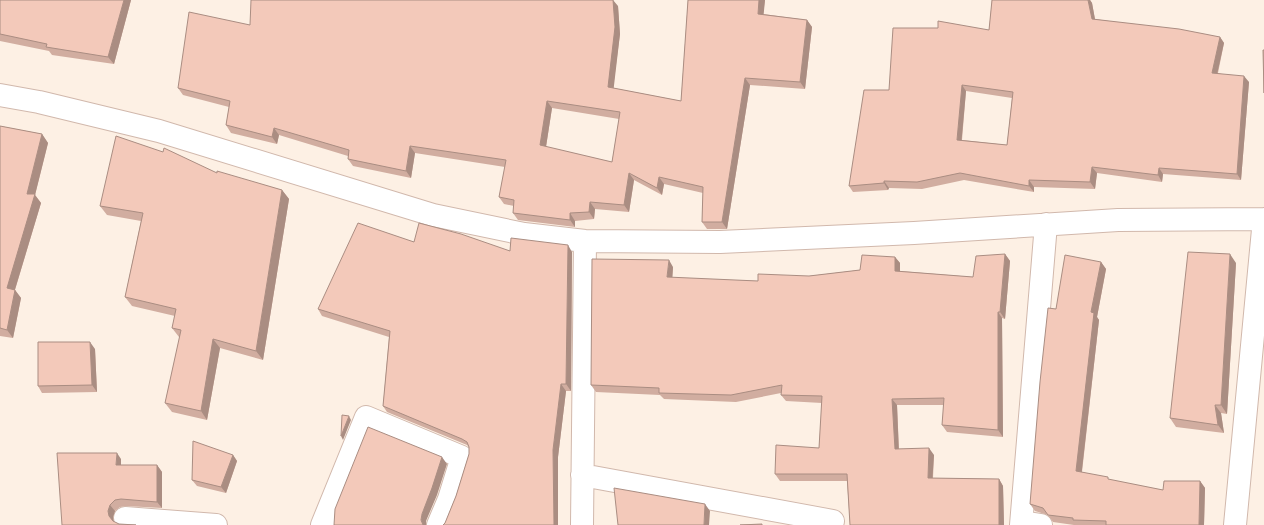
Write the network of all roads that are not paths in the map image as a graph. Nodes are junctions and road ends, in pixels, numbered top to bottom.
1 (0, 95) edge
2 (1264, 219) edge
3 (1046, 224) junction
4 (585, 241) junction
5 (582, 475) junction
6 (124, 518) dead end
7 (833, 521) dead end
8 (1028, 524) edge
9 (216, 525) edge
10 (322, 525) edge
11 (438, 525) edge
12 (582, 525) edge
13 (1235, 525) edge

1 - 4 street
2 - 3 street
2 - 13 street
3 - 4 street
3 - 8 street
4 - 5 street
5 - 7 street
5 - 12 street
6 - 9 street
10 - 11 street

